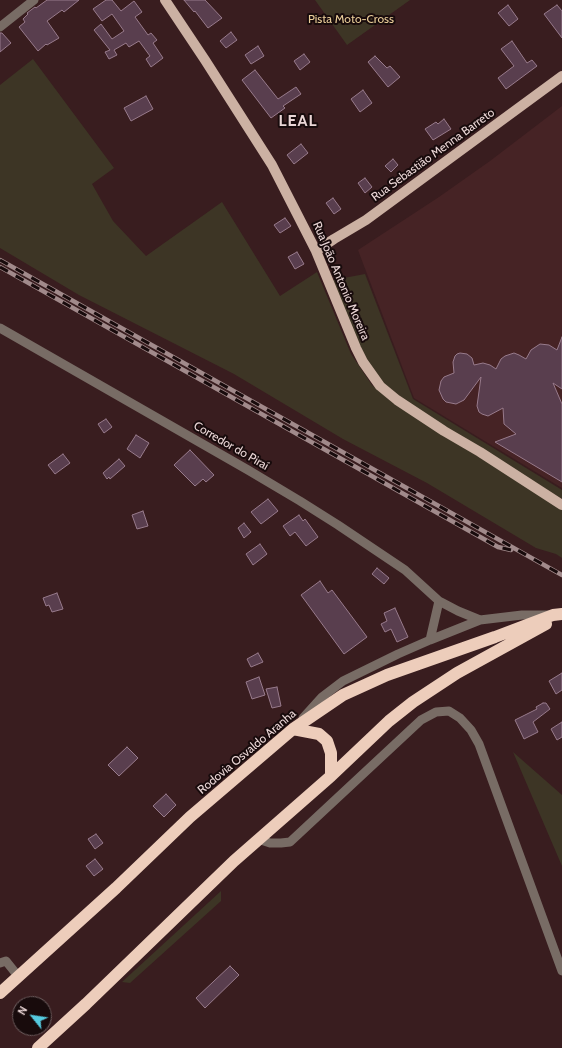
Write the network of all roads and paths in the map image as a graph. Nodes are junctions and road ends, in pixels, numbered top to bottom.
1 (34, 0) edge
2 (165, 0) edge
3 (0, 27) edge
4 (562, 76) edge
5 (316, 251) junction
6 (0, 328) edge
7 (562, 505) edge
8 (439, 601) junction
9 (559, 614) edge
10 (480, 620) junction
11 (430, 640) junction
12 (293, 729) junction
13 (331, 776) junction
14 (258, 840) junction
15 (0, 963) edge
16 (562, 971) edge
17 (18, 976) junction
18 (0, 993) edge
19 (38, 1048) edge

1 - 3 street
2 - 5 main road, Rua João Antonio Moreira
4 - 5 main road, Rua Sebastião Menna Barreto
5 - 7 main road, Rua João Antonio Moreira
6 - 8 street, Corredor do Piraí
8 - 10 street, Corredor do Piraí
8 - 11 street
9 - 10 street
9 - 12 highway, Rodovia Osvaldo Aranha
9 - 13 highway
10 - 11 street
11 - 12 street
12 - 13 highway
12 - 17 highway, Rodovia Osvaldo Aranha
13 - 14 highway
14 - 16 street
14 - 19 highway
15 - 17 street
17 - 18 highway, Rodovia Osvaldo Aranha

